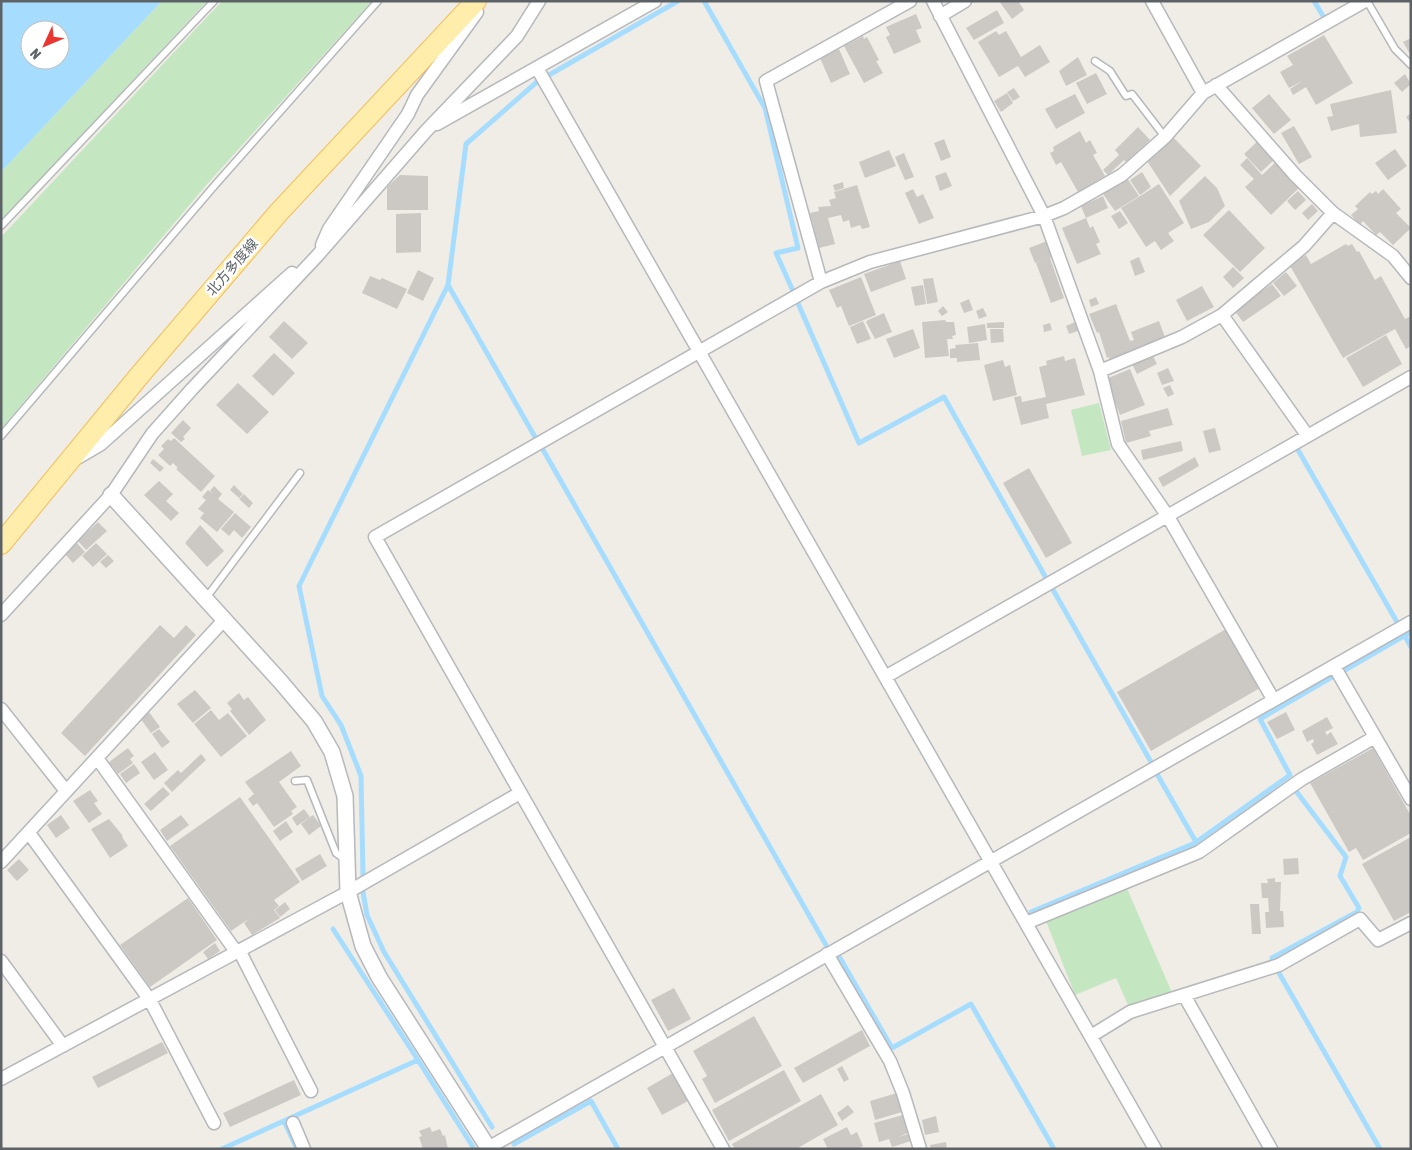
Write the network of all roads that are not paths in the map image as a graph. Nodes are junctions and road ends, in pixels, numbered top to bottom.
1 (214, 1) edge
2 (378, 1) edge
3 (476, 1) edge
4 (483, 1) edge
5 (540, 1) edge
6 (655, 1) edge
7 (910, 1) edge
8 (932, 1) edge
9 (965, 1) edge
10 (1152, 1) edge
11 (1366, 1) edge
12 (940, 16) junction
13 (1094, 61) dead end
14 (1411, 65) edge
15 (537, 68) junction
16 (1216, 85) junction
17 (1203, 93) junction
18 (426, 131) junction
19 (1165, 137) junction
20 (1333, 213) junction
21 (1044, 216) junction
22 (1, 226) edge
23 (317, 256) junction
24 (1411, 278) edge
25 (821, 282) junction
26 (1222, 315) junction
27 (699, 353) junction
28 (1100, 370) junction
29 (1411, 377) edge
30 (1307, 435) junction
31 (1, 436) edge
32 (66, 464) junction
33 (300, 473) dead end
34 (111, 495) junction
35 (1167, 515) junction
36 (1, 544) edge
37 (206, 599) junction
38 (1, 615) edge
39 (224, 620) junction
40 (1411, 622) edge
41 (1334, 666) junction
42 (885, 677) junction
43 (1273, 700) junction
44 (1, 709) edge
45 (1375, 737) junction
46 (98, 758) junction
47 (295, 781) dead end
48 (66, 792) junction
49 (520, 793) junction
50 (1411, 798) edge
51 (29, 833) junction
52 (346, 860) junction
53 (990, 861) junction
54 (1, 862) edge
55 (348, 892) junction
56 (1411, 922) edge
57 (1026, 923) junction
58 (238, 952) junction
59 (827, 954) junction
60 (1, 960) edge
61 (1184, 995) junction
62 (150, 1000) junction
63 (1091, 1036) junction
64 (63, 1046) junction
65 (665, 1047) junction
66 (1, 1079) edge
67 (311, 1091) dead end
68 (214, 1123) dead end
69 (293, 1123) dead end
70 (489, 1148) edge
71 (304, 1149) edge
72 (723, 1149) edge
73 (920, 1149) edge
74 (1156, 1149) edge
75 (1271, 1149) edge

1 - 22 lane
2 - 31 lane
3 - 32 main road, 北方多度線
4 - 23 street
5 - 18 street
6 - 15 street
7 - 25 street
8 - 12 street
9 - 12 street
10 - 17 street
11 - 14 lane
11 - 16 street
12 - 21 street
13 - 19 lane
15 - 18 street
15 - 27 street
16 - 17 street
16 - 20 street
17 - 19 street
18 - 23 street
19 - 21 street
20 - 24 street
20 - 26 street
21 - 25 street
21 - 28 street
23 - 32 street
23 - 34 street
25 - 27 street
26 - 28 street
26 - 30 street
27 - 42 street
27 - 49 street
28 - 35 street
29 - 30 street
30 - 35 street
32 - 36 main road, 北方多度線
33 - 37 lane
34 - 37 street
34 - 38 street
35 - 42 street
35 - 43 street
37 - 39 street
39 - 46 street
39 - 52 street
40 - 41 street
41 - 43 street
41 - 45 street
42 - 53 street
43 - 53 street
44 - 48 street
45 - 50 street
45 - 57 street
46 - 48 street
46 - 58 street
47 - 52 lane
48 - 51 street
49 - 55 street
49 - 65 street
51 - 54 street
51 - 62 street
52 - 55 street
53 - 57 street
53 - 59 street
55 - 58 street
55 - 70 street
56 - 61 street
57 - 63 street
58 - 62 street
58 - 67 street
59 - 65 street
59 - 73 street
60 - 64 street
61 - 63 street
61 - 75 street
62 - 64 street
62 - 68 street
63 - 74 street
64 - 66 street
65 - 70 street
65 - 72 street
69 - 71 street

